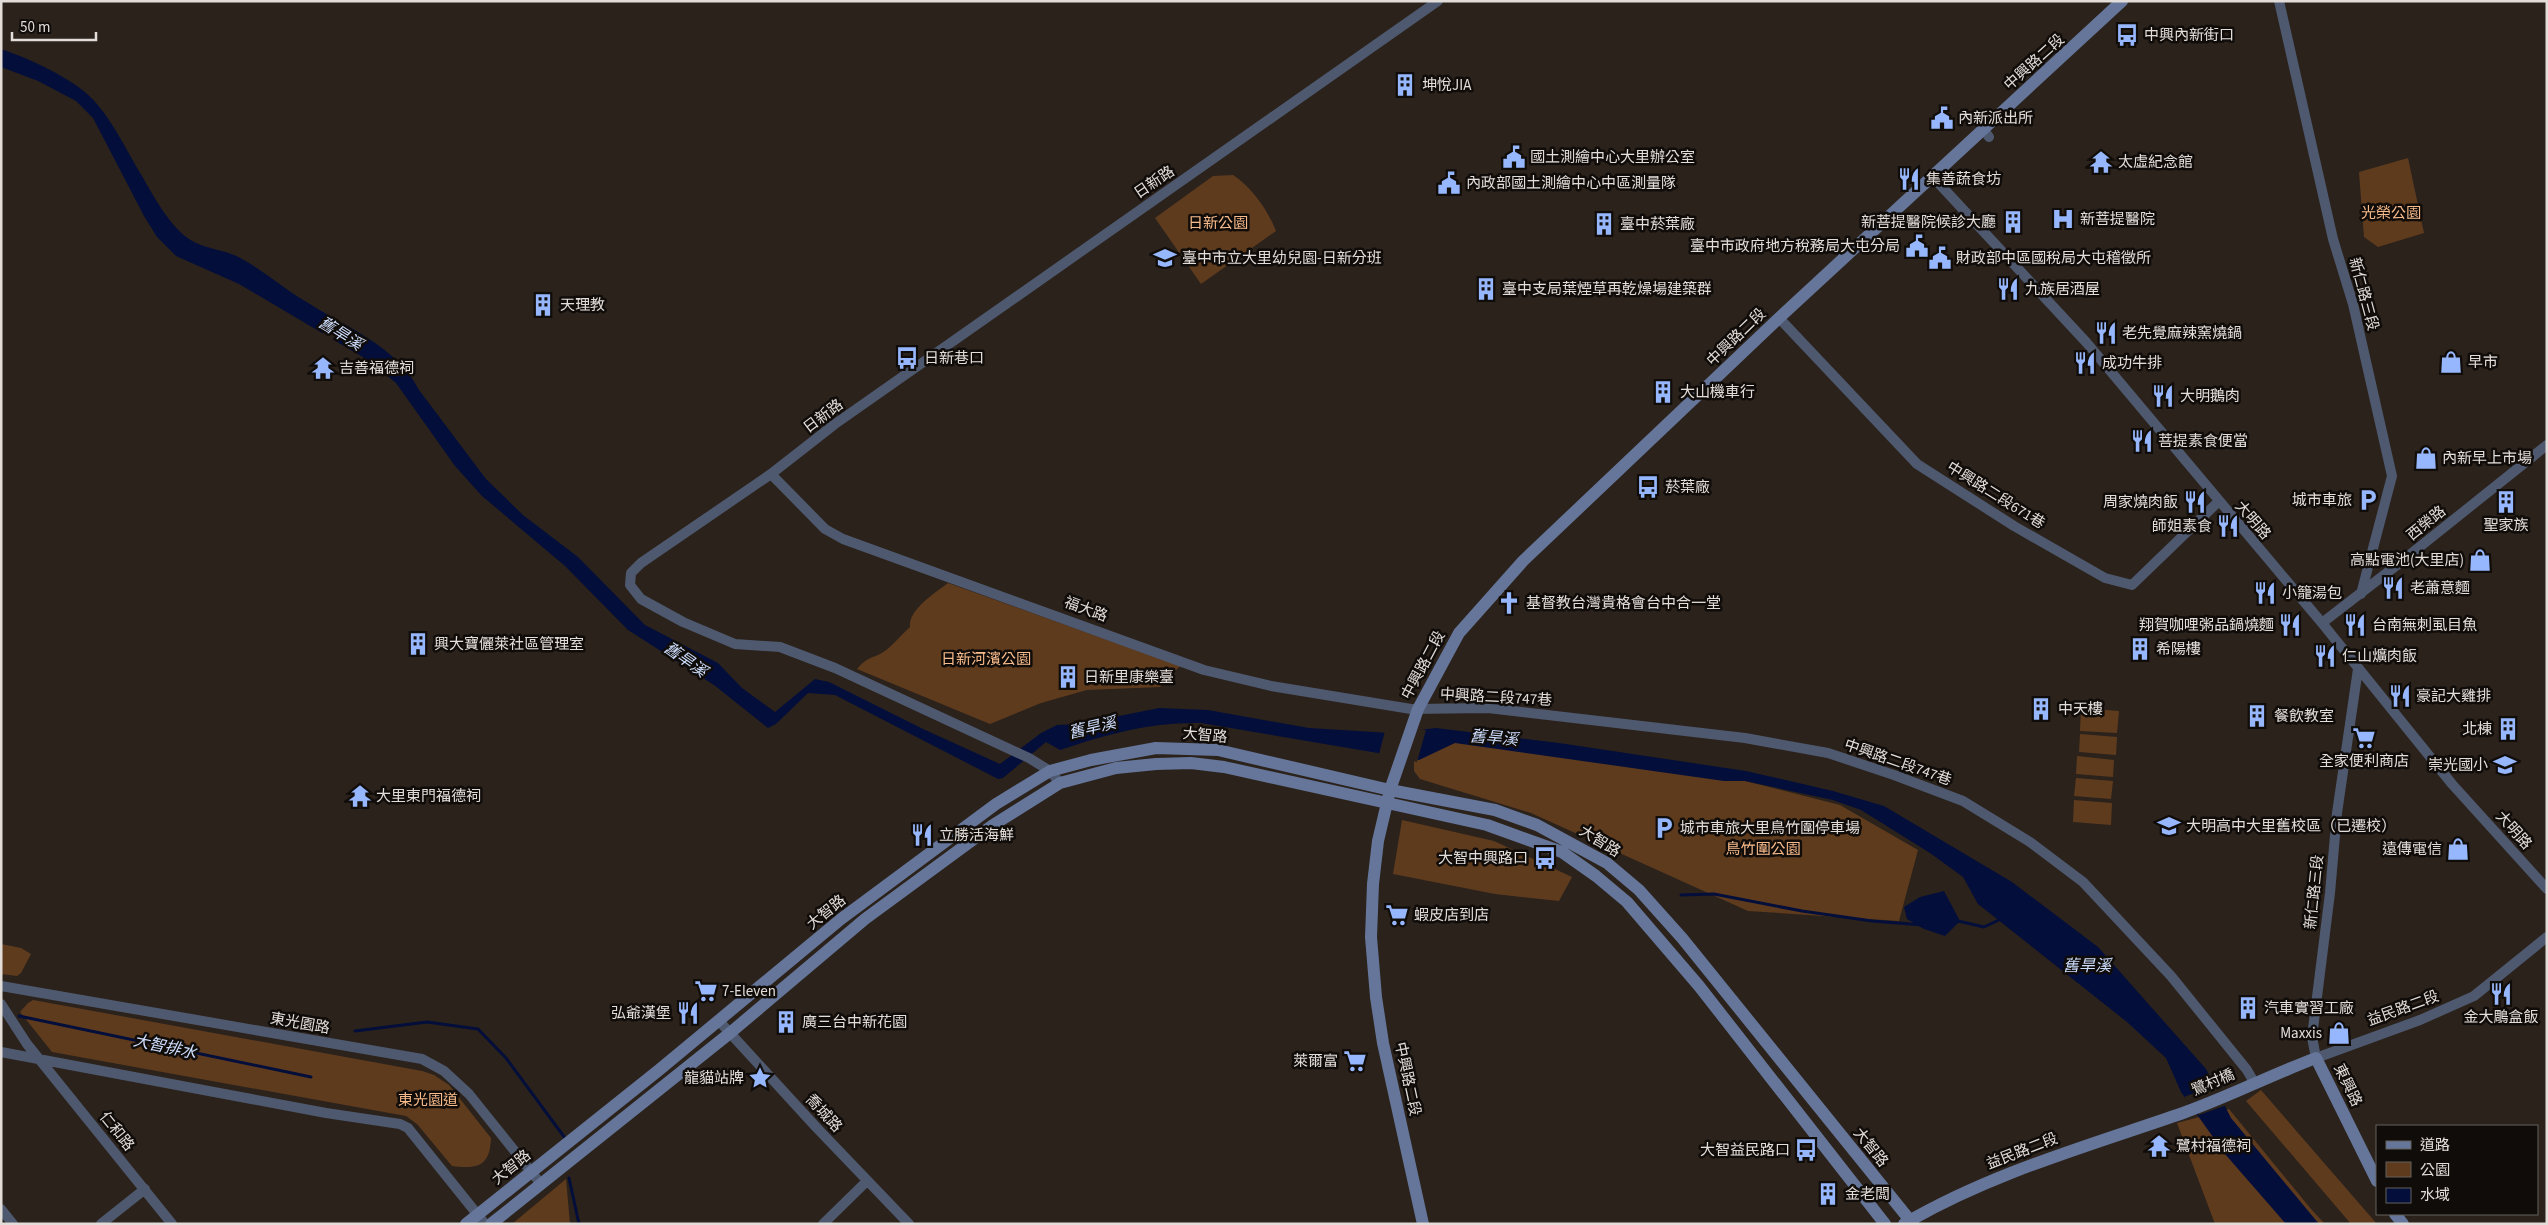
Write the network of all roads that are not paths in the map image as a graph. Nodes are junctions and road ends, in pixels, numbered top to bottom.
1 (1438, 1) edge
2 (2122, 1) edge
3 (2279, 1) edge
4 (1932, 176) junction
5 (1779, 318) junction
6 (2547, 445) edge
7 (771, 474) junction
8 (2218, 502) junction
9 (2361, 594) junction
10 (2322, 623) junction
11 (2358, 669) junction
12 (1418, 709) junction
13 (1050, 771) junction
14 (1060, 783) junction
15 (1390, 790) junction
16 (1386, 803) junction
17 (2547, 889) edge
18 (2547, 937) edge
19 (1, 986) edge
20 (1, 1004) edge
21 (719, 1021) junction
22 (730, 1033) junction
23 (1, 1052) edge
24 (39, 1057) junction
25 (2316, 1058) junction
26 (2254, 1082) junction
27 (2184, 1112) joint
28 (531, 1171) junction
29 (2376, 1179) edge
30 (867, 1181) junction
31 (542, 1184) junction
32 (145, 1189) junction
33 (1, 1209) edge
34 (482, 1219) edge
35 (1909, 1223) edge
36 (13, 1224) edge
37 (101, 1224) edge
38 (172, 1224) edge
39 (466, 1224) edge
40 (490, 1224) edge
41 (823, 1224) edge
42 (909, 1224) edge
43 (1423, 1224) edge
44 (1885, 1224) edge

1 - 7 street, 日新路
2 - 4 street, 中興路二段
3 - 9 street, 新仁路三段
4 - 5 street, 中興路二段
4 - 8 street, 大明路
5 - 8 street, 中興路二段671巷
5 - 12 street, 中興路二段
6 - 9 street, 西榮路
7 - 12 street, 福大路
7 - 13 street, 日新路
8 - 10 street, 大明路
9 - 10 street, 西榮路
10 - 11 street, 大明路
11 - 17 street, 大明路
11 - 25 street, 新仁路三段
12 - 15 street, 中興路二段
12 - 26 street, 中興路二段747巷
13 - 14 street, 日新路
13 - 15 street, 大智路
13 - 21 street, 大智路
14 - 16 street, 大智路
14 - 22 street, 大智路
15 - 16 street, 中興路二段
15 - 35 street, 大智路
16 - 43 street, 中興路二段
16 - 44 street, 大智路
18 - 25 street, 益民路二段
19 - 28 street, 東光園路
20 - 24 street, 仁和路
21 - 22 street, 喬城路
21 - 28 street, 大智路
22 - 30 street, 喬城路
22 - 31 street, 大智路
23 - 24 street
24 - 32 street, 仁和路
24 - 34 street
25 - 26 street, 益民路二段
25 - 29 street, 東興路
26 - 27 street, 鷺村橋
27 - 35 street, 益民路二段
28 - 31 street, 東光園路
28 - 34 street, 大智路
30 - 41 street
30 - 42 street, 喬城路
31 - 40 street, 大智路
32 - 37 street
32 - 38 street, 仁和路
33 - 36 street
34 - 39 street, 大智路

